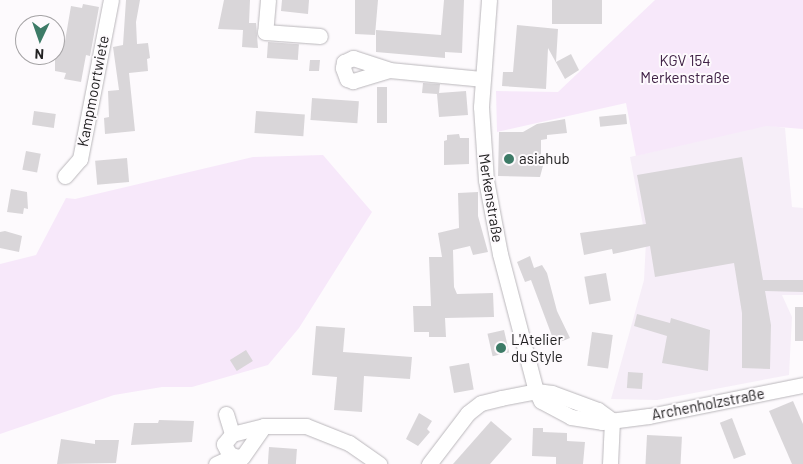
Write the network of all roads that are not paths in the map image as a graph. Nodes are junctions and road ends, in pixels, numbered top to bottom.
1 (111, 0) edge
2 (268, 0) edge
3 (489, 0) edge
4 (320, 36) dead end
5 (389, 70) dead end
6 (482, 79) junction
7 (65, 176) dead end
8 (803, 385) edge
9 (536, 391) junction
10 (226, 414) dead end
11 (612, 420) junction
12 (264, 426) junction
13 (232, 434) junction
14 (233, 456) junction
15 (216, 464) edge
16 (379, 464) edge
17 (429, 464) edge
18 (610, 464) edge

1 - 7 street, Kampmoortwiete
2 - 4 street
3 - 6 street, Merkenstraße
5 - 6 street
6 - 9 street, Merkenstraße
8 - 11 street, Archenholzstraße
9 - 11 street, Archenholzstraße
9 - 17 street
10 - 13 street
11 - 18 street
12 - 13 street
12 - 14 street
12 - 16 street
13 - 14 street
14 - 15 street

